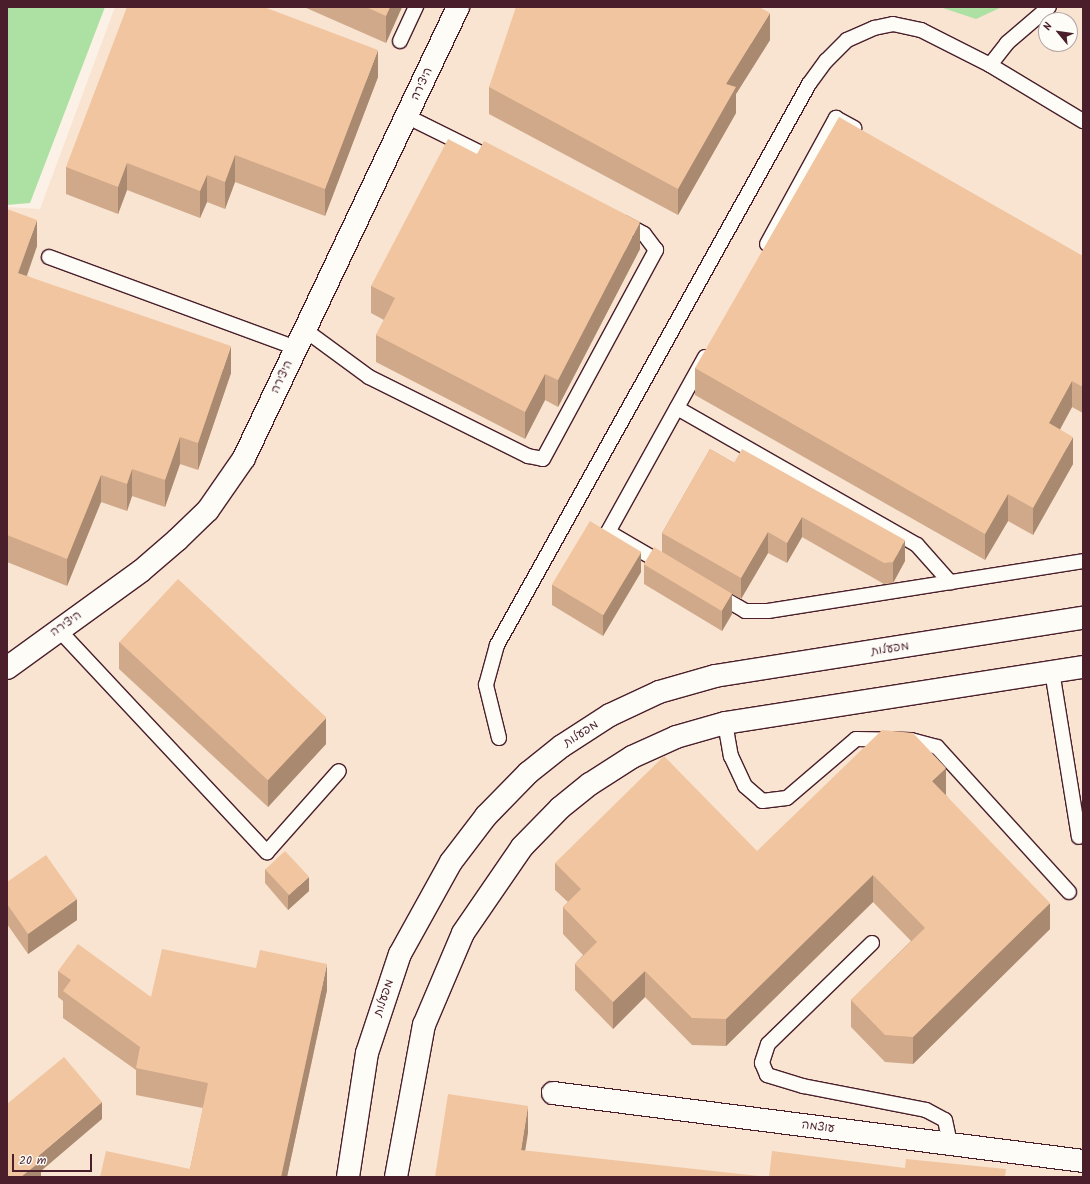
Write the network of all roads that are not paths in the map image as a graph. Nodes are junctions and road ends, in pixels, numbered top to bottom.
1 (416, 7) edge
2 (458, 7) edge
3 (1049, 7) edge
4 (400, 41) dead end
5 (990, 65) junction
6 (406, 116) junction
7 (1083, 121) edge
8 (870, 137) edge
9 (507, 165) edge
10 (607, 214) edge
11 (760, 256) edge
12 (49, 257) dead end
13 (300, 339) junction
14 (711, 346) edge
15 (677, 408) junction
16 (1083, 561) edge
17 (677, 571) edge
18 (950, 582) junction
19 (704, 587) edge
20 (1083, 618) edge
21 (58, 629) junction
22 (1083, 666) edge
23 (7, 668) edge
24 (1052, 671) junction
25 (725, 723) junction
26 (499, 738) dead end
27 (340, 771) dead end
28 (1079, 837) dead end
29 (1069, 892) dead end
30 (872, 944) dead end
31 (553, 1093) dead end
32 (950, 1144) junction
33 (1083, 1161) edge
34 (348, 1177) edge
35 (396, 1177) edge

1 - 4 lane
2 - 6 street, היצירה
3 - 5 lane
5 - 7 lane
5 - 26 lane
6 - 9 lane
6 - 13 street, היצירה
8 - 11 lane
10 - 13 lane
12 - 13 lane
13 - 21 street, היצירה
14 - 15 lane
15 - 17 lane
15 - 18 lane
16 - 18 lane
18 - 19 lane
20 - 34 street, מפעלות
21 - 23 street, היצירה
21 - 27 lane
22 - 24 street
24 - 25 street
24 - 28 lane
25 - 29 lane
25 - 35 street
30 - 32 lane
31 - 32 street, עוצמה
32 - 33 street, עוצמה

